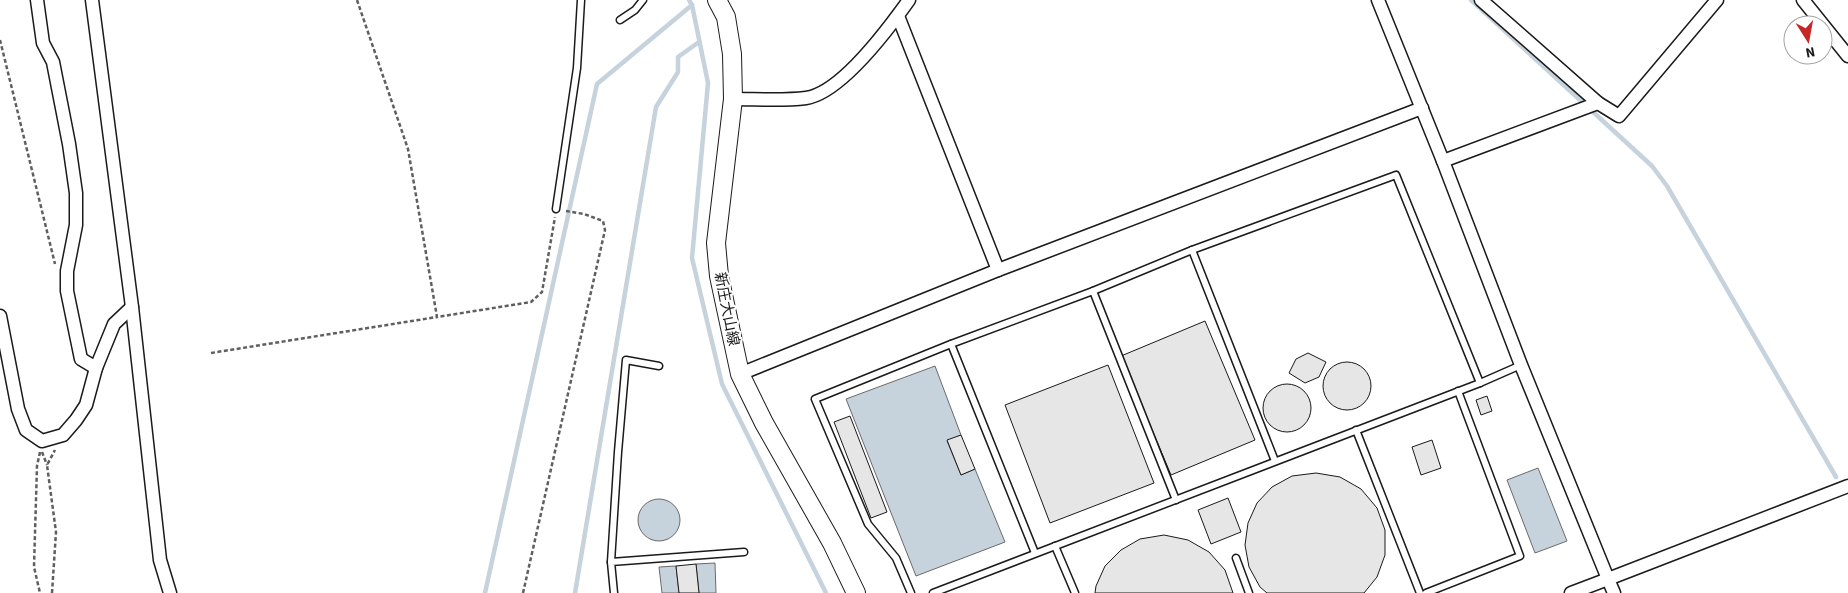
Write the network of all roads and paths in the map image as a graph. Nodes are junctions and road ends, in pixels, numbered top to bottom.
1 (37, 0) edge
2 (92, 0) edge
3 (357, 0) edge
4 (581, 0) edge
5 (643, 0) edge
6 (717, 0) edge
7 (909, 0) edge
8 (1378, 0) edge
9 (1481, 0) edge
10 (1717, 0) edge
11 (1804, 0) edge
12 (898, 16) junction
13 (620, 20) dead end
14 (0, 40) edge
15 (1848, 56) edge
16 (733, 99) junction
17 (1596, 104) junction
18 (1422, 108) junction
19 (1443, 161) junction
20 (556, 209) junction
21 (1192, 250) junction
22 (55, 267) dead end
23 (998, 270) junction
24 (1093, 291) junction
25 (132, 307) junction
26 (0, 316) edge
27 (437, 317) junction
28 (951, 344) junction
29 (211, 353) dead end
30 (1521, 365) junction
31 (660, 366) dead end
32 (96, 368) junction
33 (740, 374) junction
34 (1480, 383) junction
35 (1458, 391) junction
36 (1356, 430) junction
37 (63, 435) junction
38 (42, 441) junction
39 (1275, 462) junction
40 (1848, 486) edge
41 (1176, 500) junction
42 (1055, 546) junction
43 (744, 552) dead end
44 (1036, 553) junction
45 (1236, 558) dead end
46 (611, 562) junction
47 (1608, 579) junction
48 (40, 593) edge
49 (52, 593) edge
50 (170, 593) edge
51 (523, 593) edge
52 (614, 593) edge
53 (856, 593) edge
54 (911, 593) edge
55 (933, 593) edge
56 (1075, 593) edge
57 (1250, 593) edge
58 (1420, 593) edge
59 (1426, 593) edge
60 (1571, 593) edge
61 (1614, 593) edge

1 - 32 street
2 - 25 street
3 - 27 path
4 - 20 lane
5 - 13 lane
6 - 16 main road, 新庄大山線
7 - 12 street
8 - 18 street
9 - 17 street
10 - 17 street
11 - 15 street
12 - 16 street
12 - 23 street
14 - 22 path
16 - 33 main road, 新庄大山線
17 - 19 street
18 - 19 street
18 - 23 street
19 - 30 street
20 - 27 path
20 - 51 path
21 - 24 lane
21 - 34 lane
21 - 39 lane
23 - 33 street
24 - 28 lane
24 - 41 lane
25 - 32 street
25 - 50 street
26 - 38 street
27 - 29 path
28 - 44 lane
28 - 54 lane
30 - 34 lane
30 - 47 street
31 - 46 lane
32 - 37 street
33 - 53 main road, 新庄大山線
34 - 35 lane
35 - 36 lane
35 - 59 lane
36 - 39 lane
36 - 58 lane
37 - 38 street
37 - 49 path
38 - 48 path
39 - 41 lane
40 - 47 street
41 - 42 lane
42 - 44 lane
42 - 56 lane
43 - 46 lane
44 - 55 lane
45 - 57 lane
46 - 52 lane
47 - 60 street
47 - 61 street

